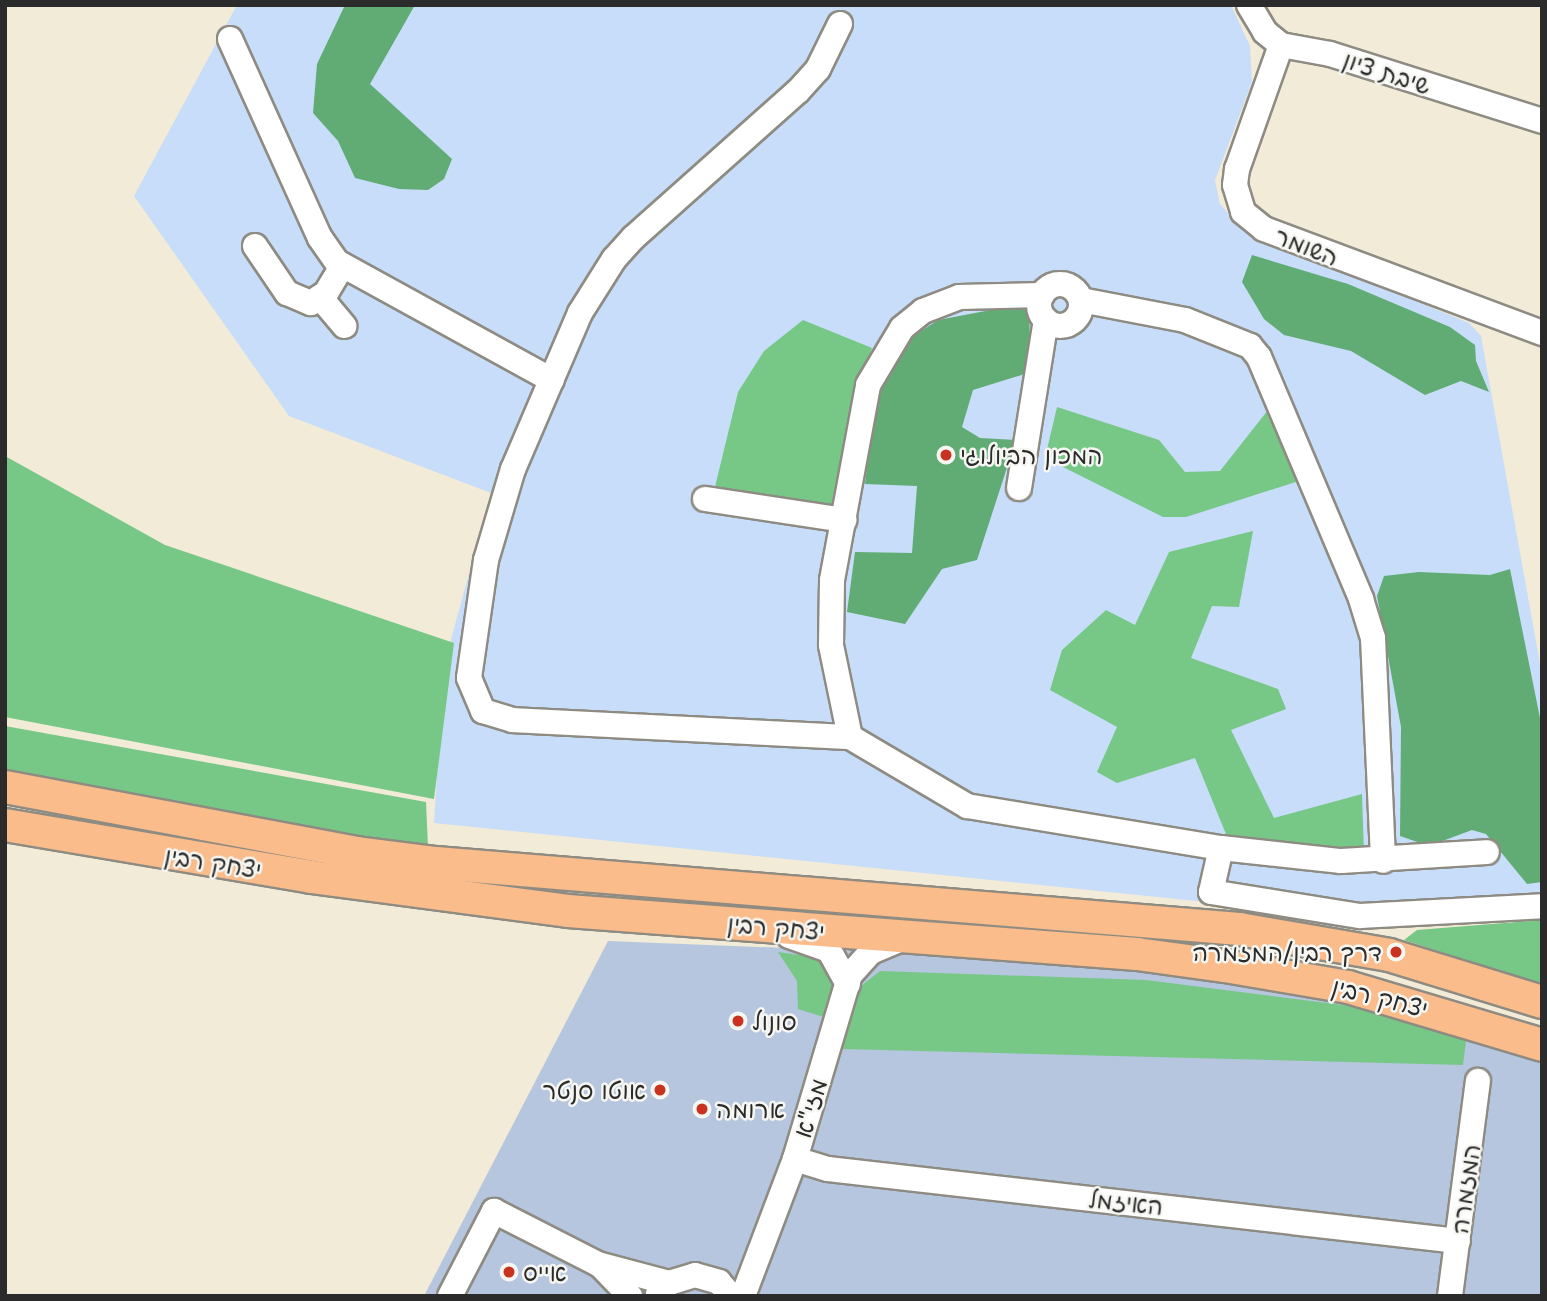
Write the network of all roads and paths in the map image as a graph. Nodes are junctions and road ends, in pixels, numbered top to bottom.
1 (1249, 5) edge
2 (840, 24) dead end
3 (230, 39) dead end
4 (1281, 45) junction
5 (1542, 121) edge
6 (255, 246) dead end
7 (342, 265) junction
8 (1042, 295) junction
9 (320, 297) junction
10 (1080, 300) junction
11 (1046, 320) junction
12 (344, 326) dead end
13 (1542, 333) edge
14 (552, 380) junction
15 (1018, 488) dead end
16 (705, 499) dead end
17 (844, 520) junction
18 (849, 737) junction
19 (5, 787) edge
20 (5, 825) edge
21 (1221, 848) junction
22 (1488, 852) dead end
23 (1383, 861) junction
24 (1542, 906) edge
25 (754, 926) junction
26 (908, 938) junction
27 (848, 984) junction
28 (1542, 1002) edge
29 (1542, 1045) edge
30 (1478, 1082) dead end
31 (795, 1159) junction
32 (767, 1230) junction
33 (1458, 1241) junction
34 (598, 1264) junction
35 (709, 1277) junction
36 (663, 1289) edge
37 (450, 1296) edge
38 (630, 1296) edge
39 (731, 1296) edge
40 (743, 1296) edge
41 (1450, 1296) edge

1 - 4 street
2 - 14 street
3 - 7 street
4 - 5 street, שיבת ציון
4 - 13 street, השומר
6 - 9 street
7 - 9 street
7 - 14 street
8 - 10 street
8 - 11 street
8 - 17 street
9 - 12 street
10 - 11 street
10 - 23 street
11 - 15 street
14 - 18 street
16 - 17 street
17 - 18 street
18 - 21 street
19 - 28 main road, יצחק רבין
20 - 25 main road, יצחק רבין
21 - 23 street
21 - 24 street
22 - 23 street
25 - 26 main road, יצחק רבין
25 - 27 street
26 - 27 street, מזי"א
26 - 29 main road, יצחק רבין
27 - 31 street, מזי"א
30 - 33 street, המזמרה
31 - 32 street, מזי"א
31 - 33 street, האיזמל
32 - 35 street, מזי"א
32 - 40 street, מזי"א
33 - 41 street, המזמרה
34 - 36 street
34 - 37 street
34 - 38 street
35 - 36 street, מזי"א
35 - 39 street

